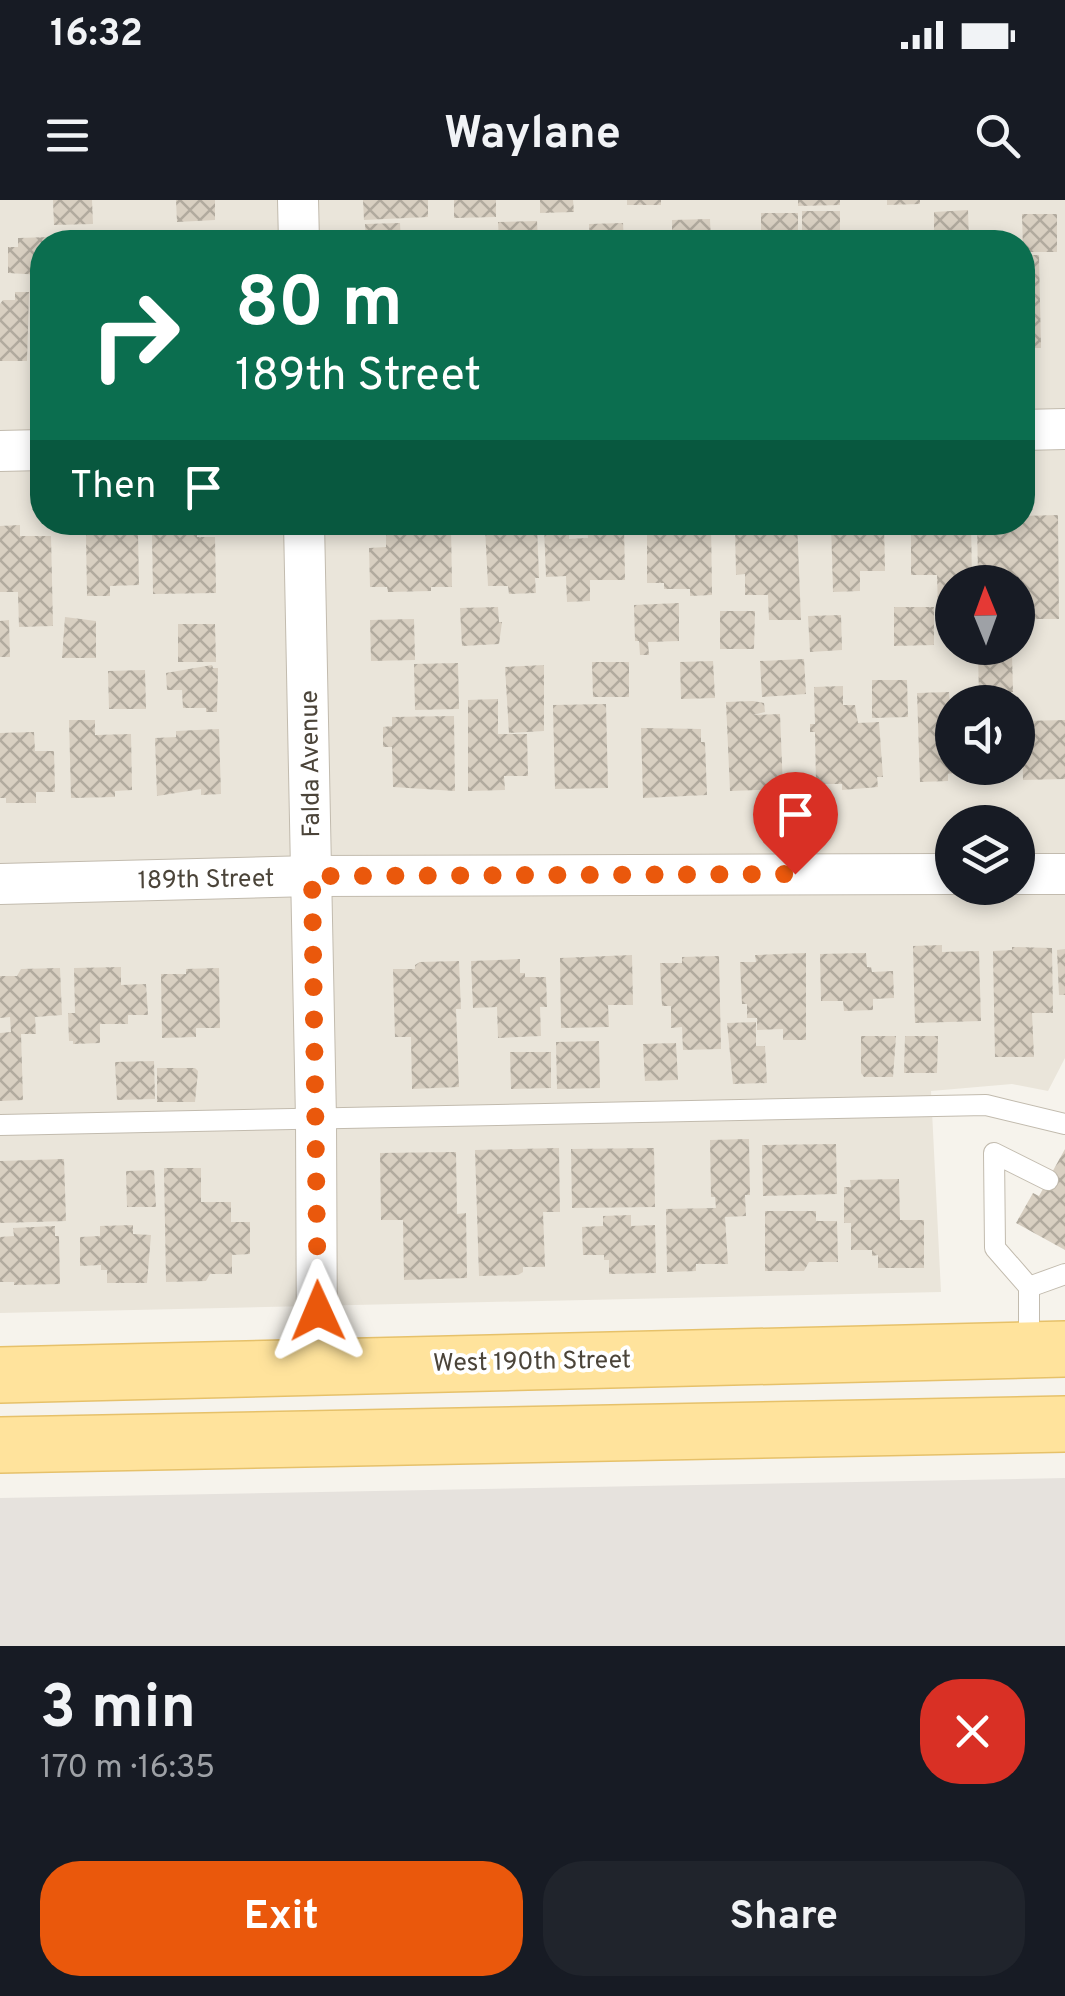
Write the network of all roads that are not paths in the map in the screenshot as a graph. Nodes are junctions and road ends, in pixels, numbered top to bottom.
1 (298, 200) edge
2 (299, 230) edge
3 (1065, 429) edge
4 (1035, 430) edge
5 (30, 450) edge
6 (0, 451) edge
7 (304, 535) edge
8 (935, 874) edge
9 (1035, 874) edge
10 (1065, 874) edge
11 (312, 876) junction
12 (0, 884) edge
13 (316, 1119) junction
14 (1065, 1124) edge
15 (0, 1125) edge
16 (1048, 1180) dead end
17 (1065, 1274) edge
18 (1029, 1287) junction
19 (1047, 1350) edge
20 (317, 1365) junction
21 (0, 1375) edge
22 (1041, 1424) edge
23 (0, 1446) edge
24 (1065, 1458) edge

1 - 2 street
3 - 4 street
5 - 6 street
7 - 11 street, Falda Avenue
8 - 11 street, 189th Street
9 - 10 street
11 - 12 street, 189th Street
11 - 13 street, Falda Avenue
13 - 14 lane
13 - 15 lane
13 - 20 street, Falda Avenue
16 - 18 lane
17 - 18 lane
18 - 19 lane
19 - 20 main road, West 190th Street
20 - 21 main road, West 190th Street
22 - 23 main road
22 - 24 main road

